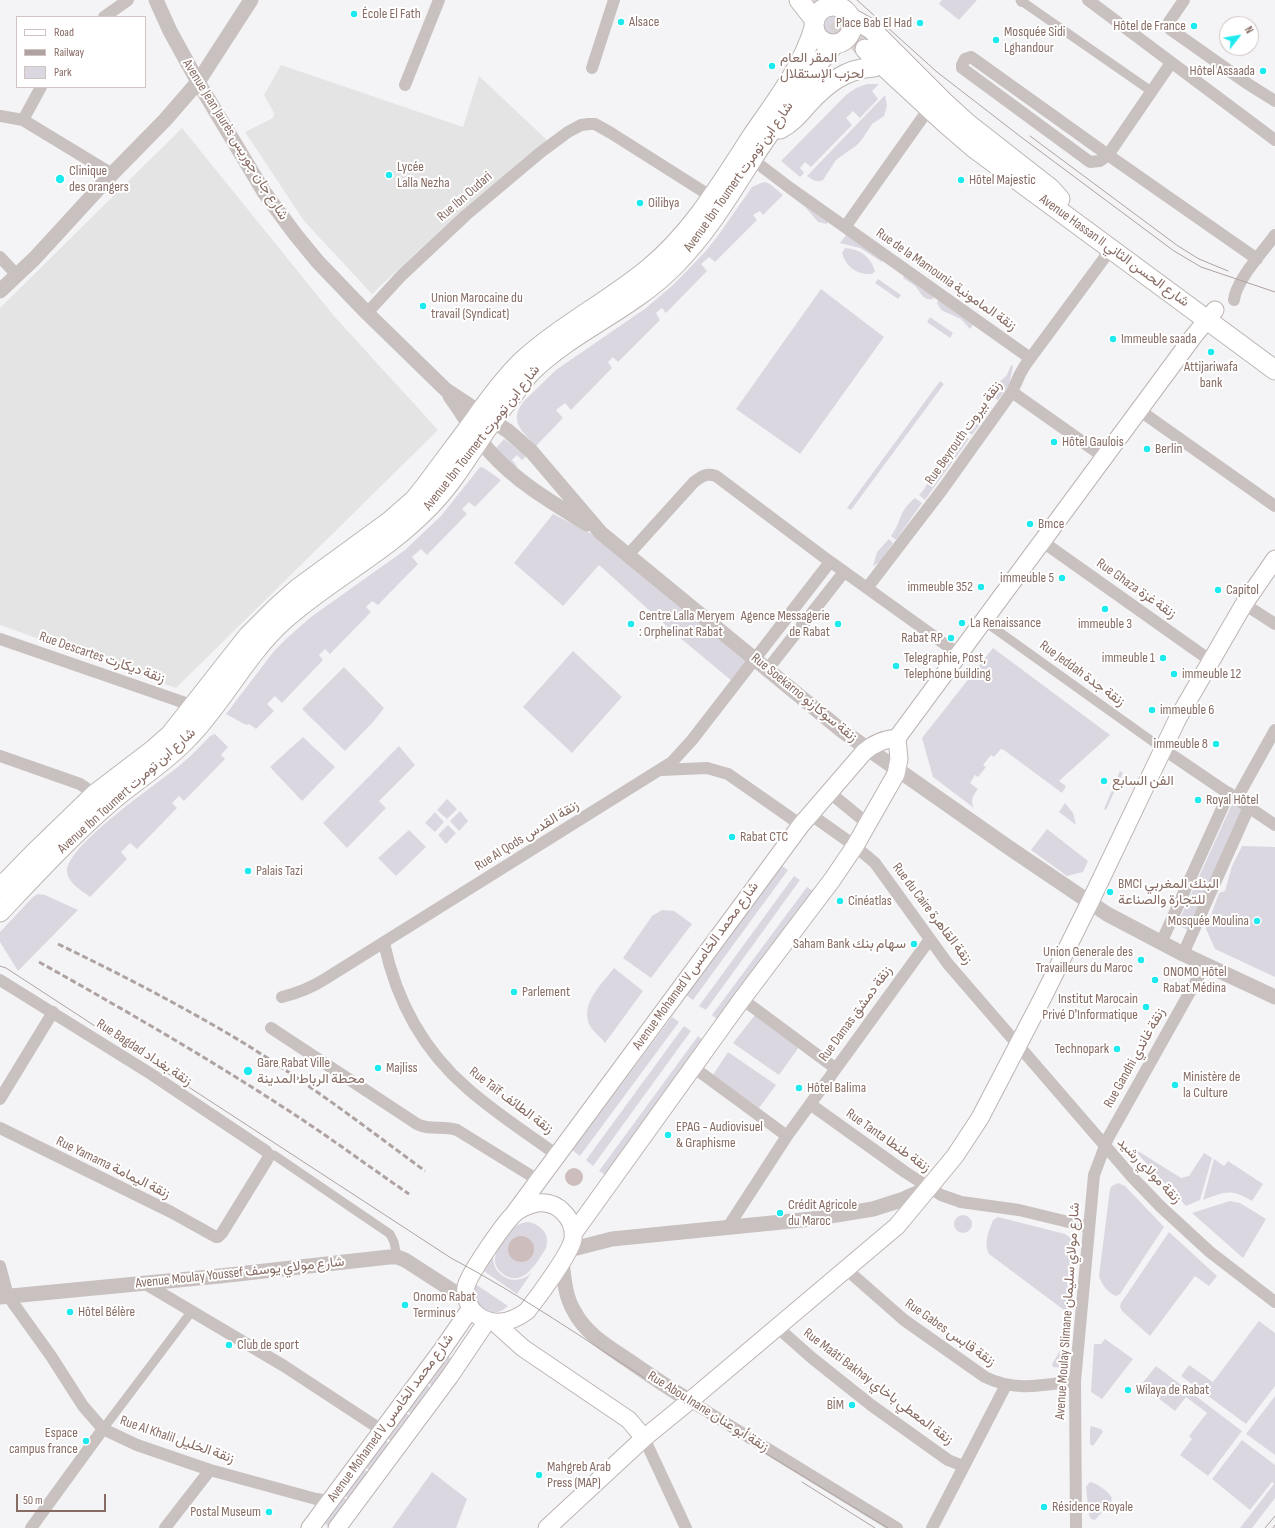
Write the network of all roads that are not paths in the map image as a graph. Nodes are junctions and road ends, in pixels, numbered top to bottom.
1 (128, 0) edge
2 (156, 0) edge
3 (251, 0) edge
4 (439, 0) edge
5 (614, 0) edge
6 (799, 0) edge
7 (1021, 0) edge
8 (1088, 0) edge
9 (1184, 0) edge
10 (820, 11) edge
11 (852, 11) edge
12 (105, 16) edge
13 (838, 44) junction
14 (869, 45) tunnel mouth
15 (1171, 63) junction
16 (592, 68) dead end
17 (874, 68) junction
18 (198, 82) junction
19 (405, 85) dead end
20 (40, 88) edge
21 (1152, 91) junction
22 (1275, 101) edge
23 (0, 116) edge
24 (923, 117) junction
25 (23, 120) junction
26 (771, 132) junction
27 (1275, 140) edge
28 (749, 153) junction
29 (1108, 155) junction
30 (112, 174) junction
31 (712, 196) junction
32 (1058, 204) junction
33 (822, 206) dead end
34 (845, 227) junction
35 (1275, 235) edge
36 (1111, 249) junction
37 (0, 257) edge
38 (1257, 259) junction
39 (17, 275) junction
40 (0, 291) edge
41 (1234, 300) dead end
42 (367, 313) junction
43 (1211, 315) junction
44 (1275, 354) edge
45 (1030, 358) junction
46 (1275, 370) edge
47 (446, 390) joint
48 (1012, 392) junction
49 (1139, 410) junction
50 (481, 424) junction
51 (1104, 457) junction
52 (1275, 506) edge
53 (601, 533) junction
54 (1043, 542) junction
55 (627, 556) junction
56 (1275, 559) edge
57 (830, 562) junction
58 (844, 572) junction
59 (867, 588) junction
60 (1244, 604) junction
61 (984, 621) junction
62 (1275, 624) edge
63 (0, 639) edge
64 (960, 654) junction
65 (755, 659) junction
66 (1212, 661) junction
67 (767, 670) junction
68 (194, 706) junction
69 (1275, 730) edge
70 (897, 738) junction
71 (867, 749) junction
72 (1163, 749) junction
73 (0, 756) edge
74 (897, 770) junction
75 (657, 771) junction
76 (829, 792) junction
77 (95, 794) junction
78 (1233, 796) junction
79 (1249, 807) junction
80 (806, 819) junction
81 (868, 824) junction
82 (1275, 825) edge
83 (855, 846) junction
84 (3, 882) edge
85 (1090, 902) junction
86 (0, 912) edge
87 (930, 939) junction
88 (1161, 942) junction
89 (384, 943) junction
90 (1183, 954) junction
91 (1206, 965) junction
92 (0, 980) edge
93 (282, 997) dead end
94 (1275, 997) edge
95 (742, 999) junction
96 (53, 1012) junction
97 (271, 1028) dead end
98 (1018, 1045) junction
99 (693, 1068) junction
100 (835, 1068) junction
101 (0, 1099) edge
102 (810, 1104) junction
103 (0, 1128) edge
104 (787, 1136) junction
105 (1104, 1146) junction
106 (269, 1155) junction
107 (557, 1155) junction
108 (538, 1180) junction
109 (928, 1188) junction
110 (513, 1215) junction
111 (728, 1227) junction
112 (1089, 1227) junction
113 (568, 1248) junction
114 (398, 1257) junction
115 (0, 1266) edge
116 (846, 1269) junction
117 (144, 1283) junction
118 (4, 1296) edge
119 (1275, 1302) edge
120 (469, 1304) junction
121 (192, 1311) junction
122 (490, 1321) junction
123 (777, 1327) junction
124 (1075, 1381) junction
125 (1006, 1385) junction
126 (690, 1401) junction
127 (103, 1429) junction
128 (382, 1431) junction
129 (644, 1438) junction
130 (963, 1466) junction
131 (210, 1470) junction
132 (330, 1500) junction
133 (31, 1528) edge
134 (164, 1528) edge
135 (310, 1528) edge
136 (337, 1528) edge
137 (547, 1528) edge
138 (686, 1528) edge
139 (897, 1528) edge
140 (932, 1528) edge
141 (1076, 1528) edge

1 - 12 street
2 - 18 street, Avenue Jean Jaurès شارع جان جوريس
3 - 18 street
4 - 19 street
5 - 16 street
6 - 10 main road
7 - 21 street
8 - 15 street
9 - 22 street
10 - 11 main road
10 - 13 main road
10 - 28 main road, Avenue Ibn Toumert شارع ابن تومرت
11 - 13 main road
11 - 32 main road
13 - 17 main road
13 - 26 main road, Avenue Ibn Toumert شارع ابن تومرت
14 - 32 main road, Avenue Hassan II شارع الحسن الثاني
15 - 21 street
15 - 27 street
17 - 24 main road
17 - 26 main road
18 - 30 street
18 - 42 street, Avenue Jean Jaurès شارع جان جوريس
20 - 25 street
21 - 29 street
23 - 25 street
24 - 32 main road
24 - 34 street
25 - 30 street
26 - 28 main road, Avenue Ibn Toumert شارع ابن تومرت
28 - 31 main road, Avenue Ibn Toumert شارع ابن تومرت
28 - 33 street
28 - 34 street, Rue de la Mamounia زنقة المامونية
28 - 50 main road, Avenue Ibn Toumert شارع ابن تومرت
29 - 29 street
29 - 38 street
30 - 39 street
31 - 42 street, Rue Ibn Oudari
31 - 50 main road, Avenue Ibn Toumert شارع ابن تومرت
32 - 36 main road, Avenue Hassan II شارع الحسن الثاني
32 - 43 main road, Avenue Hassan II شارع الحسن الثاني
34 - 45 street, Rue de la Mamounia زنقة المامونية
35 - 38 street
36 - 43 main road, Avenue Hassan II شارع الحسن الثاني
36 - 45 street, Rue Beyrouth زنقة بيروت
37 - 39 street
38 - 41 street
39 - 40 street
42 - 47 street, Avenue Jean Jaurès شارع جان جوريس
43 - 44 main road, Avenue Hassan II شارع الحسن الثاني
43 - 46 main road, Avenue Hassan II شارع الحسن الثاني
43 - 49 main road
45 - 48 street, Rue Beyrouth زنقة بيروت
47 - 50 street, Rue Soekarno زنقة سوكارنو
48 - 51 street
48 - 59 street, Rue Beyrouth زنقة بيروت
49 - 51 main road
49 - 52 street
50 - 53 street, Rue Soekarno زنقة سوكارنو
50 - 53 street, Rue Soekarno زنقة سوكارنو
50 - 68 main road, Avenue Ibn Toumert شارع ابن تومرت
50 - 86 main road, Avenue Ibn Toumert شارع ابن تومرت
51 - 54 main road
53 - 55 street, Rue Soekarno زنقة سوكارنو
54 - 61 main road
54 - 66 street, Rue Ghaza زنقة غزة
55 - 57 street
55 - 65 street, Rue Soekarno زنقة سوكارنو
56 - 60 main road
57 - 58 street
57 - 65 street
58 - 59 street
58 - 67 street
59 - 64 street
60 - 62 street
60 - 66 main road
61 - 64 main road
61 - 72 street, Rue Jeddah زنقة جدة
63 - 68 street, Rue Descartes زنقة ديكارت
64 - 70 main road
65 - 67 street, Rue Soekarno زنقة سوكارنو
65 - 75 street, Rue Al Qods زنقة القدس
66 - 72 main road
67 - 71 street, Rue Soekarno زنقة سوكارنو
68 - 77 main road, Avenue Ibn Toumert شارع ابن تومرت
69 - 78 street
70 - 71 main road, Avenue Mohamed V شارع محمد الخامس
70 - 74 main road
71 - 74 street, Rue Soekarno زنقة سوكارنو
71 - 76 main road, Avenue Mohamed V شارع محمد الخامس
72 - 78 street
72 - 85 main road
73 - 77 street
74 - 81 main road
74 - 85 street, Rue Soekarno زنقة سوكارنو
75 - 80 street, Rue du Caire زنقة القاهرة
75 - 89 street, Rue Al Qods زنقة القدس
76 - 80 main road, Avenue Mohamed V شارع محمد الخامس
76 - 81 street
77 - 84 main road, Avenue Ibn Toumert شارع ابن تومرت
78 - 79 street
78 - 88 street
79 - 82 street
79 - 90 street
80 - 83 street, Rue du Caire زنقة القاهرة
80 - 107 main road, Avenue Mohamed V شارع محمد الخامس
81 - 83 main road
83 - 87 street, Rue du Caire زنقة القاهرة
83 - 95 main road
85 - 88 street, Rue Soekarno زنقة سوكارنو
85 - 98 main road
87 - 98 street, Rue du Caire زنقة القاهرة
87 - 100 street, Rue Damas زنقة دمشق
88 - 90 street, Rue Soekarno زنقة سوكارنو
89 - 93 street, Rue Al Qods زنقة القدس
89 - 107 street, Rue Taïf زنقة الطائف
90 - 91 street, Rue Soekarno زنقة سوكارنو
91 - 94 street, Rue Soekarno زنقة سوكارنو
91 - 105 street, Rue Gandhi زنقة غاندي
92 - 96 street, Rue Bagdad زنقة بغداد
95 - 99 main road
95 - 100 street
96 - 101 street
96 - 106 street, Rue Bagdad زنقة بغداد
97 - 108 street
98 - 105 street, زنقة مولاي رشيد
98 - 109 main road
99 - 104 street
99 - 113 main road
100 - 102 street, Rue Damas زنقة دمشق
102 - 104 street, Rue Damas زنقة دمشق
102 - 109 street, Rue Tanta زنقة طنطا
103 - 106 street, Rue Yamama زنقة اليمامة
104 - 111 street, Rue Damas زنقة دمشق
105 - 112 street, Avenue Moulay Slimane شارع مولاي سليمان
105 - 119 street, زنقة مولاي رشيد
106 - 114 street
107 - 108 main road, Avenue Mohamed V شارع محمد الخامس
108 - 110 main road, Avenue Mohamed V شارع محمد الخامس
109 - 111 street
109 - 112 street, Rue Tanta زنقة طنطا
109 - 116 main road
110 - 113 main road
110 - 120 main road, Avenue Mohamed V شارع محمد الخامس
111 - 113 street
112 - 124 street, Avenue Moulay Slimane شارع مولاي سليمان
113 - 122 main road
113 - 126 street, Rue Abou Inane زنقة أبو عنان
114 - 117 street, Avenue Moulay Youssef شارع مولاي يوسف
114 - 120 street
115 - 118 street
116 - 123 main road
116 - 125 street, Rue Gabes زنقة قابس
117 - 118 street, Avenue Moulay Youssef شارع مولاي يوسف
117 - 121 street
118 - 127 street, Rue Al Khalil زنقة الخليل
120 - 122 main road
120 - 128 main road, Avenue Mohamed V شارع محمد الخامس
121 - 127 street
121 - 128 street
122 - 129 main road
122 - 136 main road, Avenue Mohamed V شارع محمد الخامس
123 - 126 main road
123 - 130 street, Rue Maâti Bakhay زنقة المعطي باخاي
124 - 125 street, Rue Gabes زنقة قابس
124 - 141 street, Avenue Moulay Slimane شارع مولاي سليمان
125 - 130 street
126 - 129 main road
126 - 139 street, Rue Abou Inane زنقة أبو عنان
127 - 131 street, Rue Al Khalil زنقة الخليل
127 - 133 street
128 - 132 main road, Avenue Mohamed V شارع محمد الخامس
129 - 137 main road
129 - 138 street
130 - 140 street
131 - 132 street, Rue Al Khalil زنقة الخليل
131 - 134 street
132 - 135 main road, Avenue Mohamed V شارع محمد الخامس

